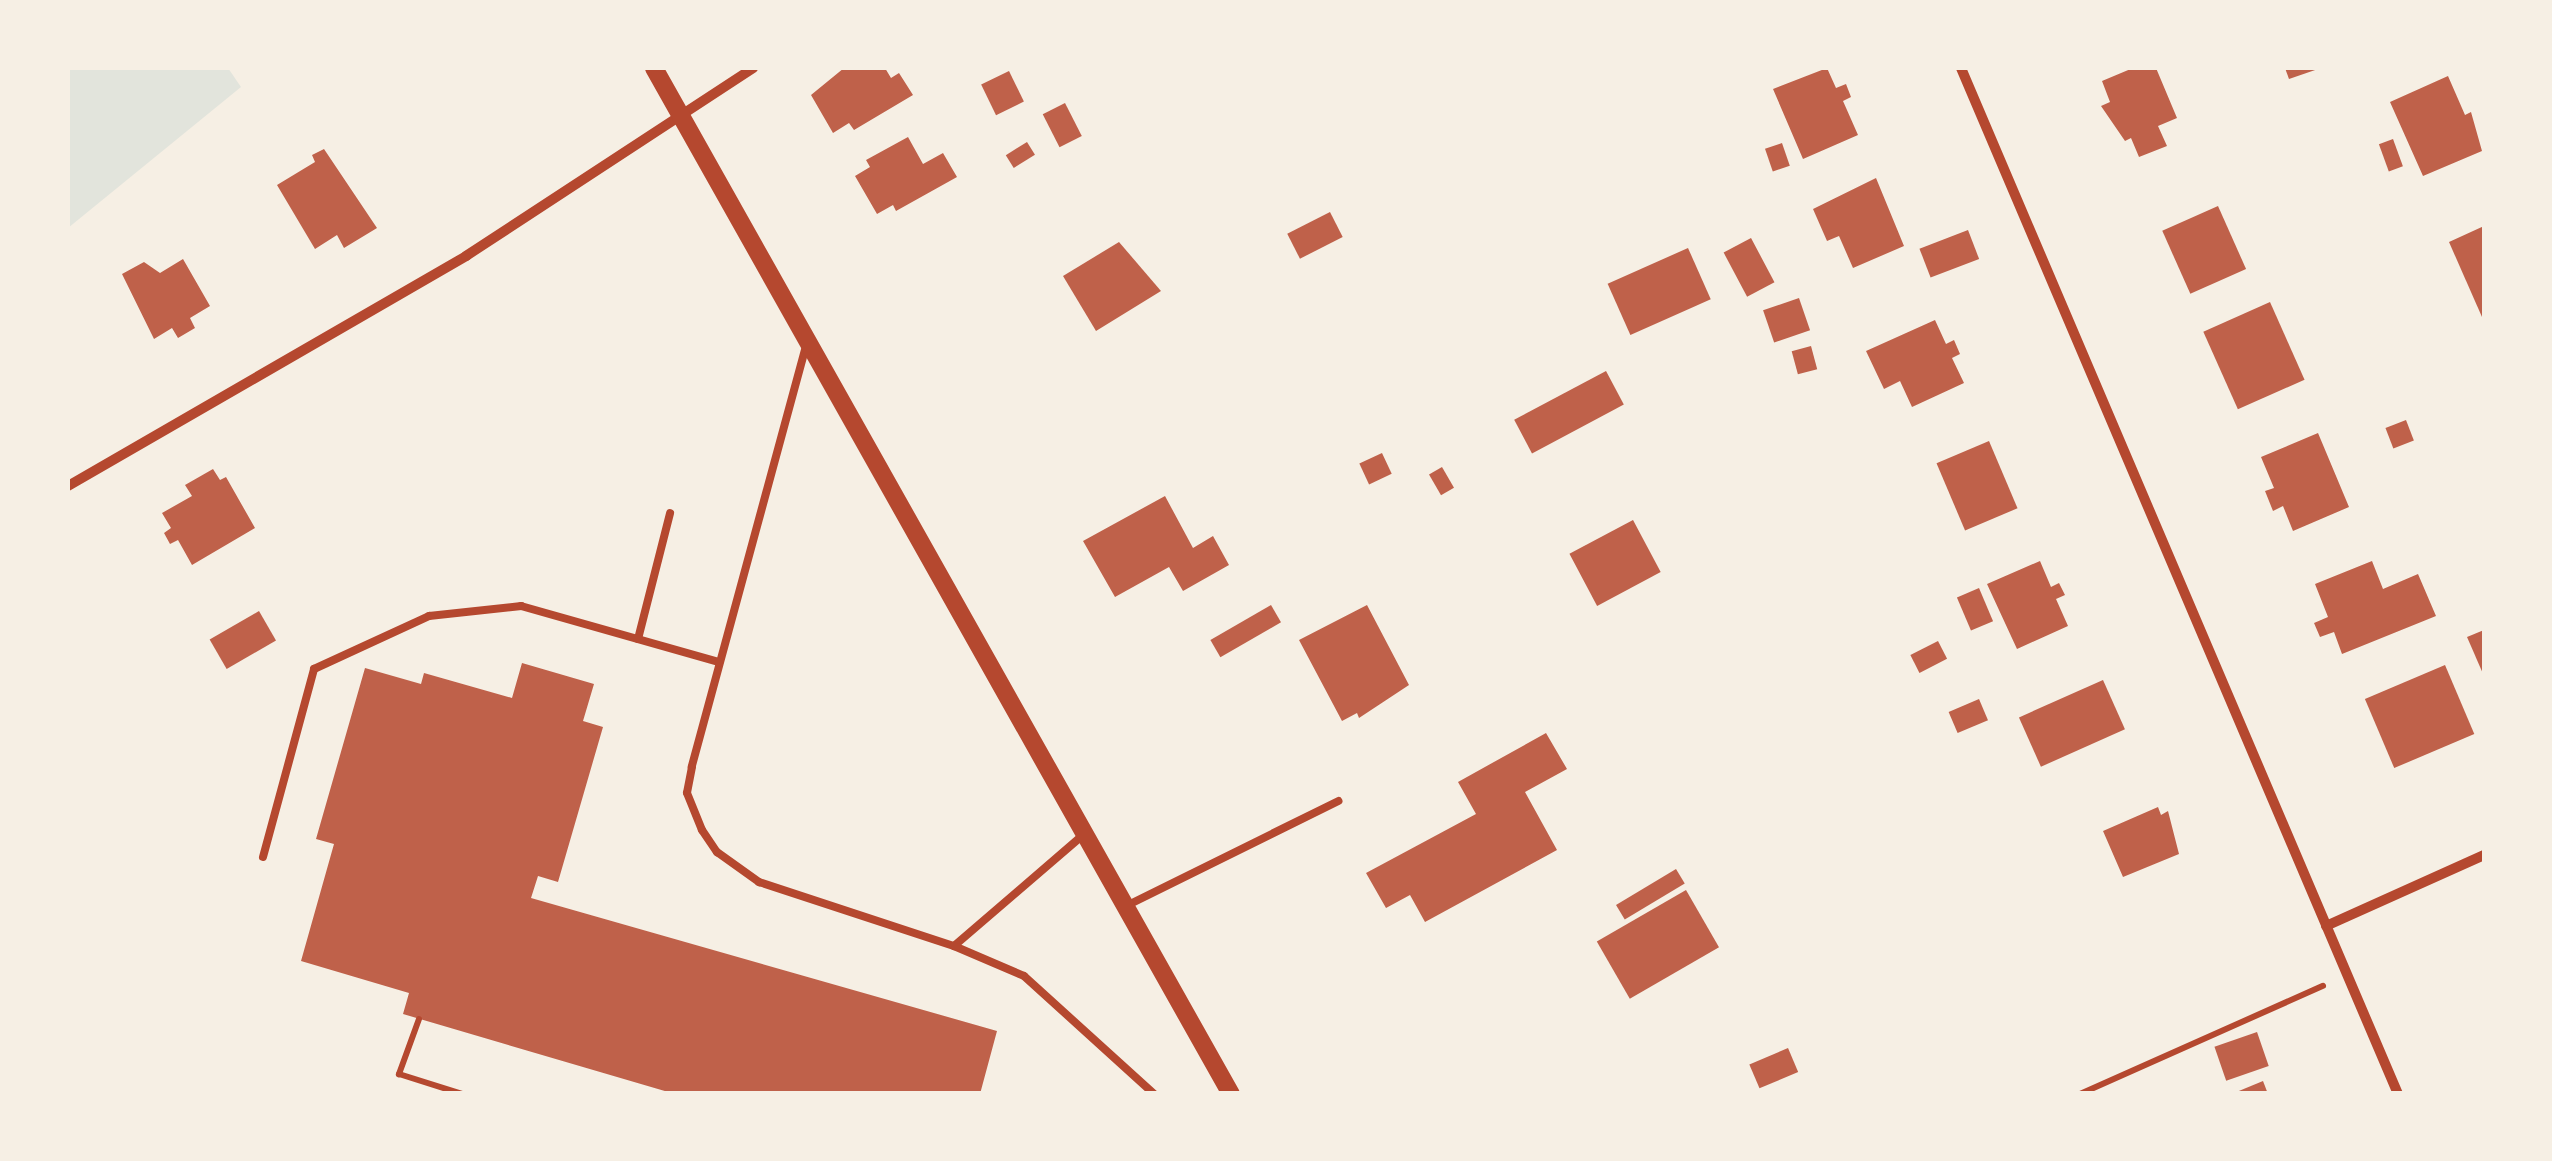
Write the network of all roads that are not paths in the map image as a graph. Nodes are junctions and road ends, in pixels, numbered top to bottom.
1 (654, 68) edge
2 (753, 68) edge
3 (1960, 68) edge
4 (679, 111) junction
5 (808, 342) junction
6 (68, 486) edge
7 (670, 513) dead end
8 (638, 639) junction
9 (719, 662) junction
10 (1338, 801) dead end
11 (1083, 834) junction
12 (2484, 855) edge
13 (263, 858) dead end
14 (1122, 908) junction
15 (2326, 926) junction
16 (954, 946) junction
17 (1154, 1094) edge
18 (1231, 1094) edge
19 (2398, 1094) edge

1 - 4 street
2 - 4 street
3 - 15 street
4 - 5 street
4 - 6 street
5 - 9 lane
5 - 11 street
7 - 8 lane
8 - 9 lane
8 - 13 lane
9 - 16 lane
10 - 14 lane
11 - 14 street
11 - 16 lane
12 - 15 street
14 - 18 street
15 - 19 street
16 - 17 lane

